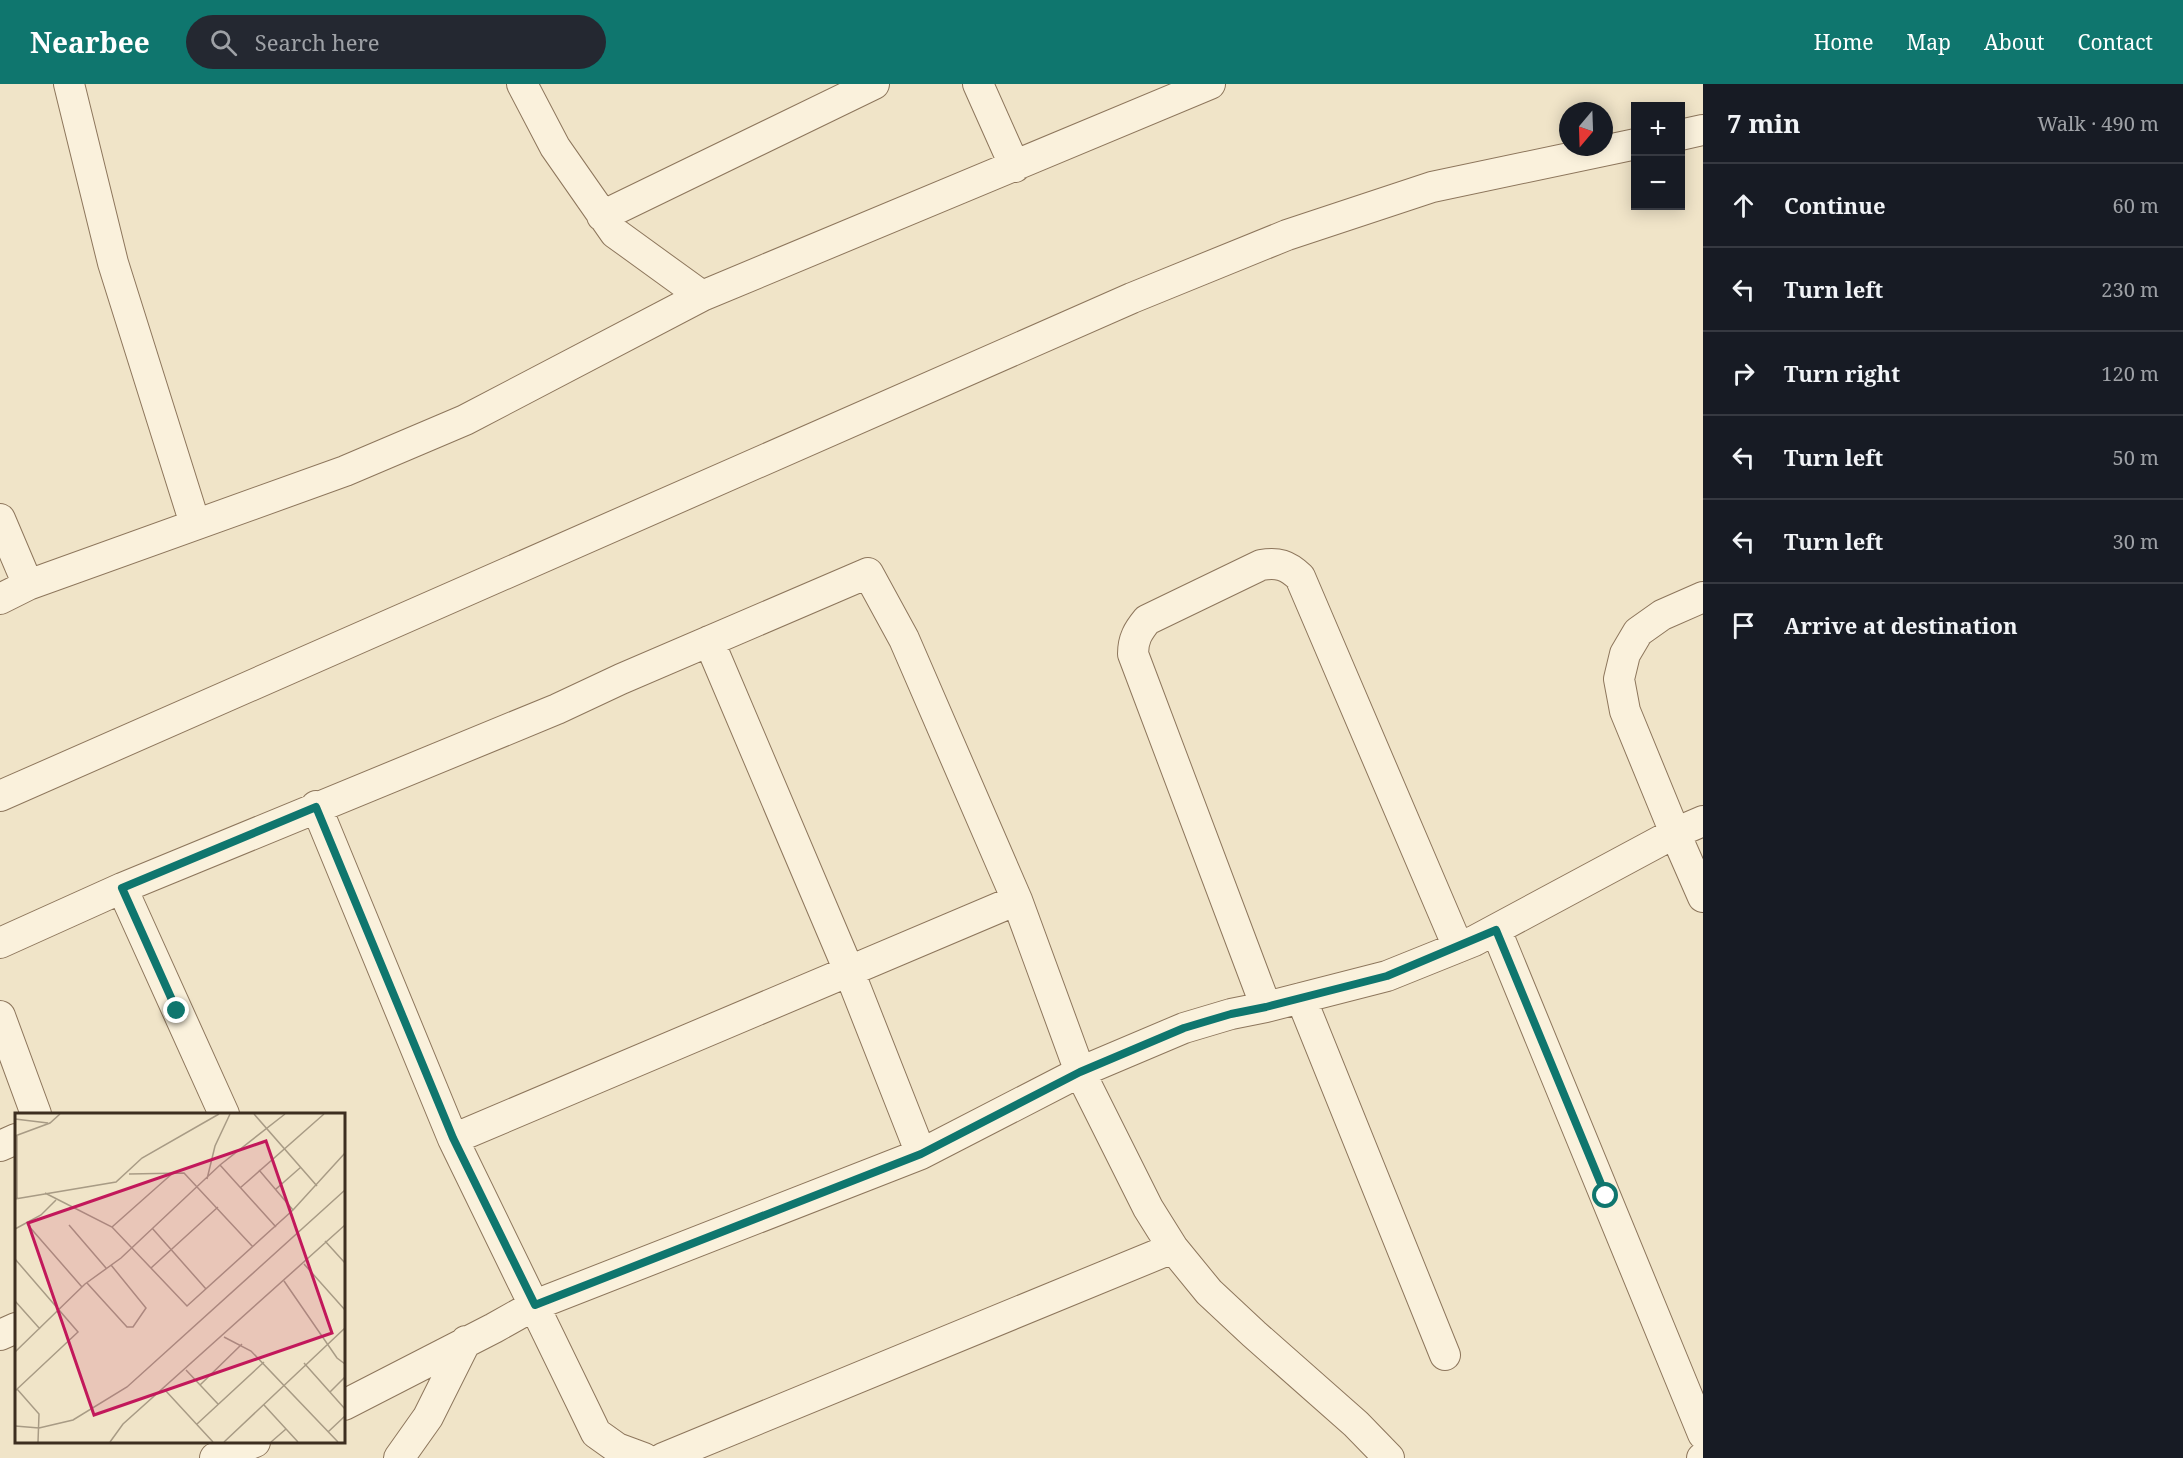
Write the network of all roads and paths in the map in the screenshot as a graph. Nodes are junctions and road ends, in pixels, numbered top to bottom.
1 (69, 84) edge
2 (522, 84) edge
3 (874, 84) edge
4 (978, 84) edge
5 (1199, 86) edge
6 (1703, 130) edge
7 (1685, 134) edge
8 (1631, 145) edge
9 (1015, 167) junction
10 (602, 216) junction
11 (702, 297) junction
12 (0, 519) edge
13 (195, 524) junction
14 (28, 585) junction
15 (1703, 597) edge
16 (0, 600) edge
17 (709, 641) junction
18 (0, 796) edge
19 (316, 807) junction
20 (1703, 821) edge
21 (1675, 833) junction
22 (122, 888) junction
23 (1703, 897) edge
24 (1017, 900) junction
25 (1496, 930) junction
26 (0, 944) edge
27 (1458, 947) junction
28 (849, 971) junction
29 (1301, 998) junction
30 (1266, 1007) junction
31 (0, 1016) edge
32 (1080, 1072) junction
33 (36, 1113) edge
34 (224, 1113) edge
35 (453, 1138) junction
36 (15, 1139) edge
37 (0, 1146) edge
38 (921, 1154) junction
39 (1173, 1248) junction
40 (535, 1305) junction
41 (15, 1328) edge
42 (0, 1335) edge
43 (466, 1341) junction
44 (1445, 1355) dead end
45 (345, 1402) edge
46 (1703, 1434) edge
47 (252, 1443) edge
48 (215, 1458) edge
49 (399, 1458) edge
50 (644, 1458) edge
51 (663, 1458) edge
52 (1389, 1458) edge

1 - 13 street
2 - 10 street
3 - 10 street
4 - 9 street
5 - 9 street
6 - 7 street
8 - 18 street
9 - 11 street
10 - 11 street
11 - 13 street
12 - 14 street
13 - 14 street
14 - 16 street
15 - 21 street
17 - 19 street
17 - 24 street
17 - 28 street
19 - 22 street
19 - 35 street
20 - 21 street
21 - 23 street
21 - 25 street
22 - 26 street
22 - 34 street
24 - 28 street
24 - 32 street
25 - 27 street
25 - 46 street
27 - 29 street
27 - 30 street
28 - 35 street
28 - 38 street
29 - 30 street
29 - 44 street
30 - 32 street
31 - 33 street
32 - 38 street
32 - 39 street
35 - 40 street
36 - 37 street
38 - 40 street
39 - 51 street
39 - 52 street
40 - 43 street
40 - 50 street
41 - 42 street
43 - 45 street
43 - 49 street
47 - 48 street

